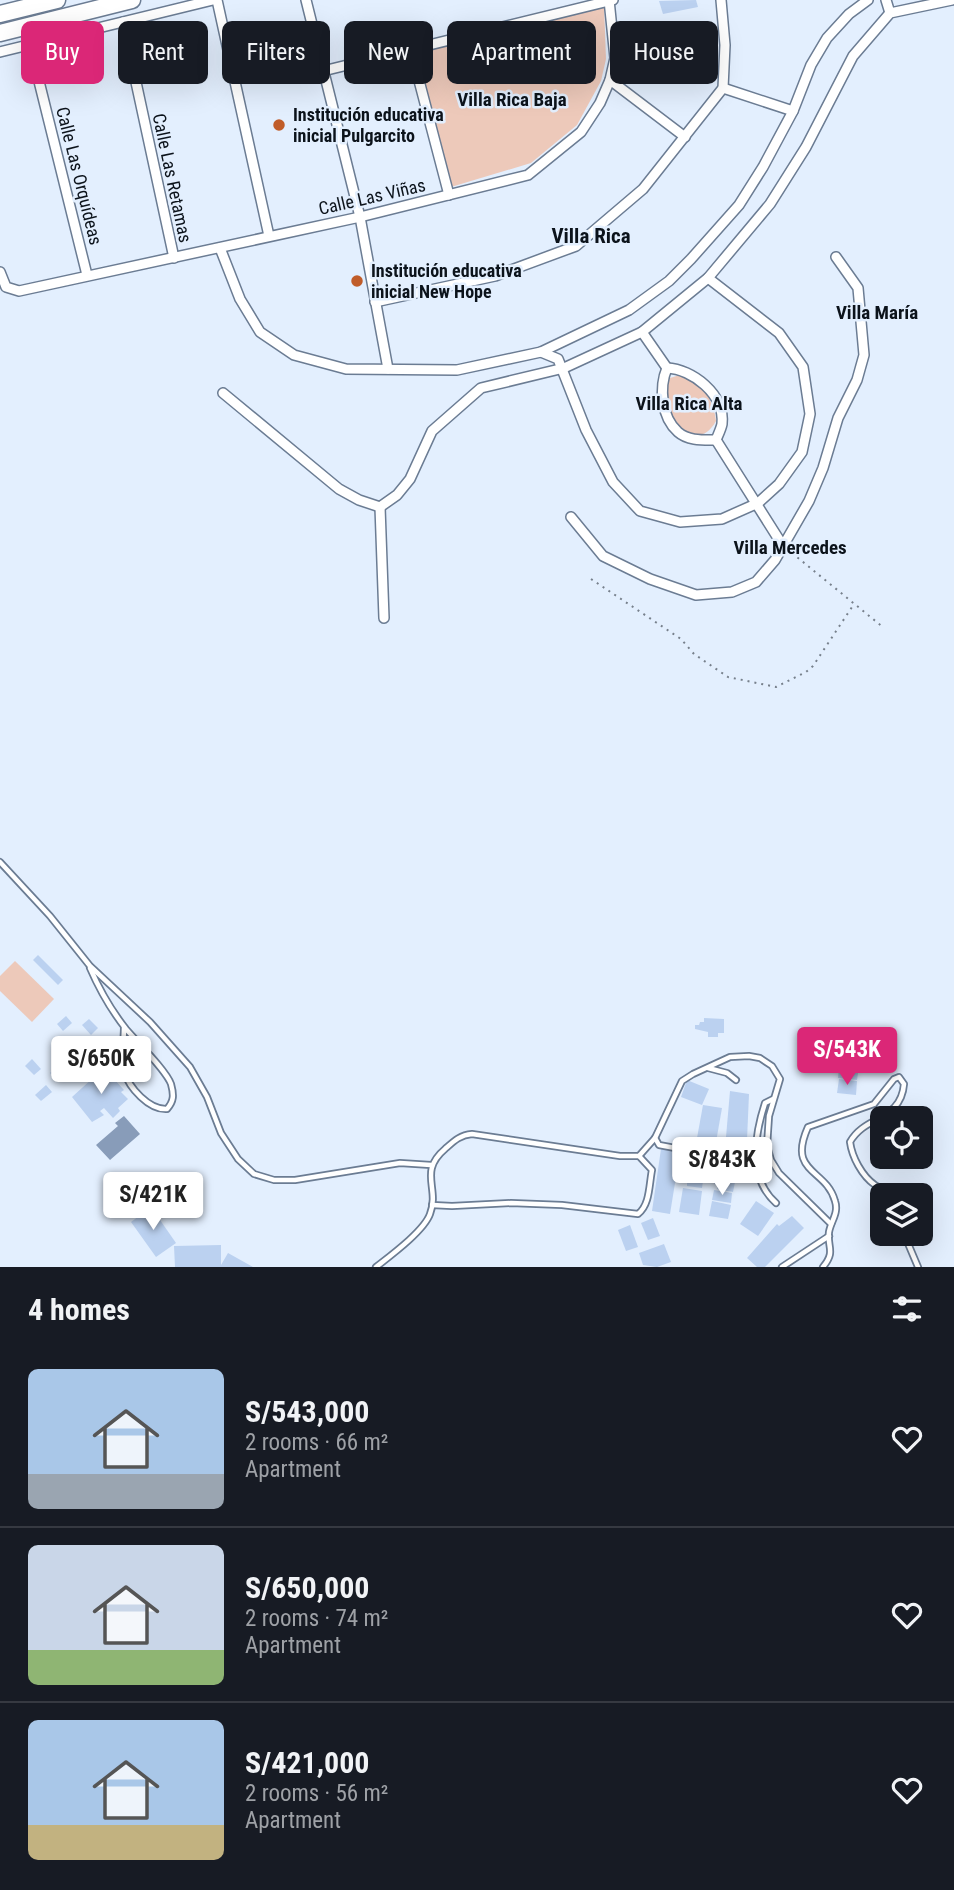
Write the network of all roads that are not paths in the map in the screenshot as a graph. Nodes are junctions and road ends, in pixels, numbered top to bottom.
1 (57, 0) edge
2 (132, 0) edge
3 (215, 0) edge
4 (306, 0) edge
5 (611, 0) edge
6 (721, 0) edge
7 (868, 0) edge
8 (886, 0) edge
9 (953, 0) edge
10 (19, 9) junction
11 (890, 13) junction
12 (0, 14) edge
13 (23, 21) edge
14 (45, 21) edge
15 (127, 21) edge
16 (311, 21) edge
17 (612, 21) edge
18 (21, 27) edge
19 (0, 33) edge
20 (433, 44) edge
21 (21, 47) edge
22 (0, 52) edge
23 (610, 80) edge
24 (40, 84) edge
25 (136, 84) edge
26 (326, 84) edge
27 (420, 84) edge
28 (615, 84) edge
29 (723, 88) junction
30 (793, 111) junction
31 (685, 137) junction
32 (449, 195) junction
33 (360, 217) junction
34 (269, 236) junction
35 (220, 248) junction
36 (836, 257) dead end
37 (174, 258) junction
38 (0, 272) edge
39 (87, 275) junction
40 (708, 278) junction
41 (375, 302) junction
42 (642, 332) junction
43 (541, 352) junction
44 (564, 368) junction
45 (667, 368) junction
46 (388, 369) junction
47 (223, 393) dead end
48 (716, 440) junction
49 (758, 503) junction
50 (380, 507) junction
51 (571, 517) dead end
52 (783, 546) junction
53 (384, 618) dead end
54 (0, 862) edge
55 (90, 966) junction
56 (124, 1027) junction
57 (707, 1068) junction
58 (736, 1080) dead end
59 (774, 1098) junction
60 (655, 1138) junction
61 (675, 1149) dead end
62 (639, 1156) junction
63 (431, 1165) junction
64 (873, 1183) edge
65 (776, 1203) dead end
66 (432, 1205) junction
67 (831, 1224) junction
68 (829, 1236) junction
69 (909, 1246) edge
70 (376, 1267) edge
71 (782, 1267) edge
72 (823, 1267) edge
73 (918, 1267) edge

1 - 10 highway
2 - 14 highway
3 - 15 street
3 - 34 street
4 - 16 street
5 - 17 street, Calle Las Viñas
5 - 20 street
6 - 29 street
7 - 30 street
8 - 11 street
9 - 11 street
10 - 12 highway
10 - 13 highway
11 - 40 street
18 - 19 highway
21 - 22 street
23 - 32 street, Calle Las Viñas
24 - 39 street, Calle Las Orquídeas
25 - 37 street, Calle Las Retamas
26 - 33 street
27 - 32 street
28 - 31 street
29 - 30 street
29 - 31 street
30 - 43 street
31 - 41 street
32 - 33 street, Calle Las Viñas
33 - 34 street, Calle Las Viñas
33 - 41 street
34 - 35 street, Calle Las Viñas
35 - 37 street, Calle Las Viñas
35 - 46 street
36 - 52 street
37 - 39 street, Calle Las Viñas
38 - 39 street, Calle Las Viñas
40 - 42 street
40 - 49 street
41 - 46 street
42 - 44 street
42 - 45 street
43 - 44 street
43 - 46 street
44 - 49 street
44 - 50 street
45 - 48 street
45 - 48 street
47 - 50 street
48 - 49 street
49 - 52 street
50 - 53 street
51 - 52 street
54 - 55 lane
55 - 56 lane
55 - 63 lane
56 - 56 lane
57 - 58 lane
57 - 59 lane
57 - 60 lane
59 - 65 lane
59 - 67 lane
60 - 61 lane
60 - 62 lane
62 - 63 lane
62 - 66 lane
63 - 66 lane
64 - 67 lane
66 - 70 lane
67 - 68 lane
68 - 71 lane
68 - 72 lane
69 - 73 lane

